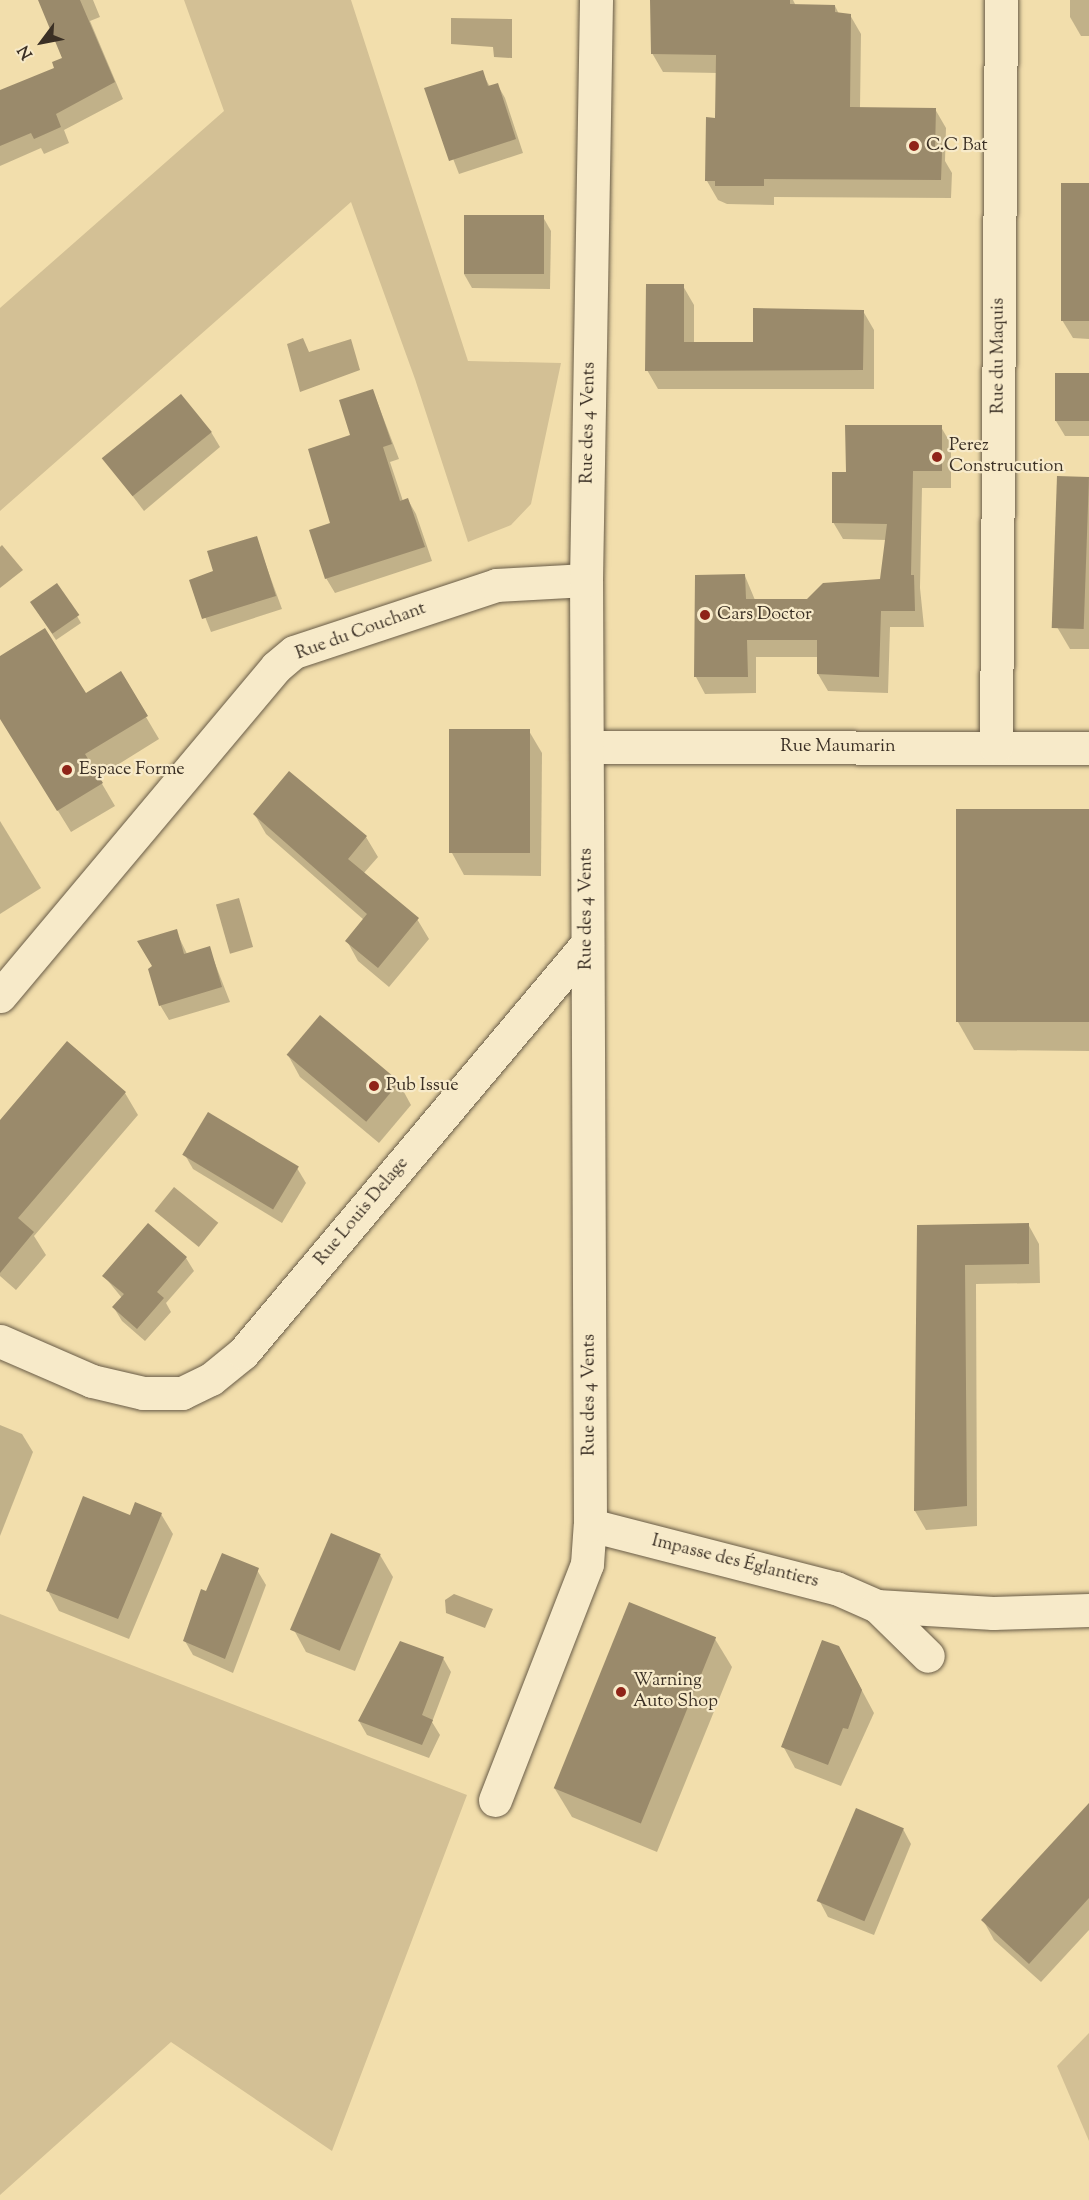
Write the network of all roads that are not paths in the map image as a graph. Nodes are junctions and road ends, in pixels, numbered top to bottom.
1 (596, 0) edge
2 (1001, 0) edge
3 (586, 580) junction
4 (588, 747) junction
5 (996, 747) junction
6 (1089, 748) edge
7 (587, 944) junction
8 (0, 996) edge
9 (0, 1341) edge
10 (590, 1524) junction
11 (877, 1606) junction
12 (1089, 1610) edge
13 (928, 1656) dead end
14 (495, 1800) dead end

1 - 3 street, Rue des 4 Vents
2 - 5 street, Rue du Maquis
3 - 4 street, Rue des 4 Vents
3 - 8 street, Rue du Couchant
4 - 5 street, Rue Maumarin
4 - 7 street, Rue des 4 Vents
5 - 6 street, Rue Maumarin
7 - 9 street, Rue Louis Delage
7 - 10 street, Rue des 4 Vents
10 - 11 street, Impasse des Églantiers
10 - 14 street, Rue des 4 Vents
11 - 12 street, Impasse des Églantiers
11 - 13 street, Impasse des Églantiers

